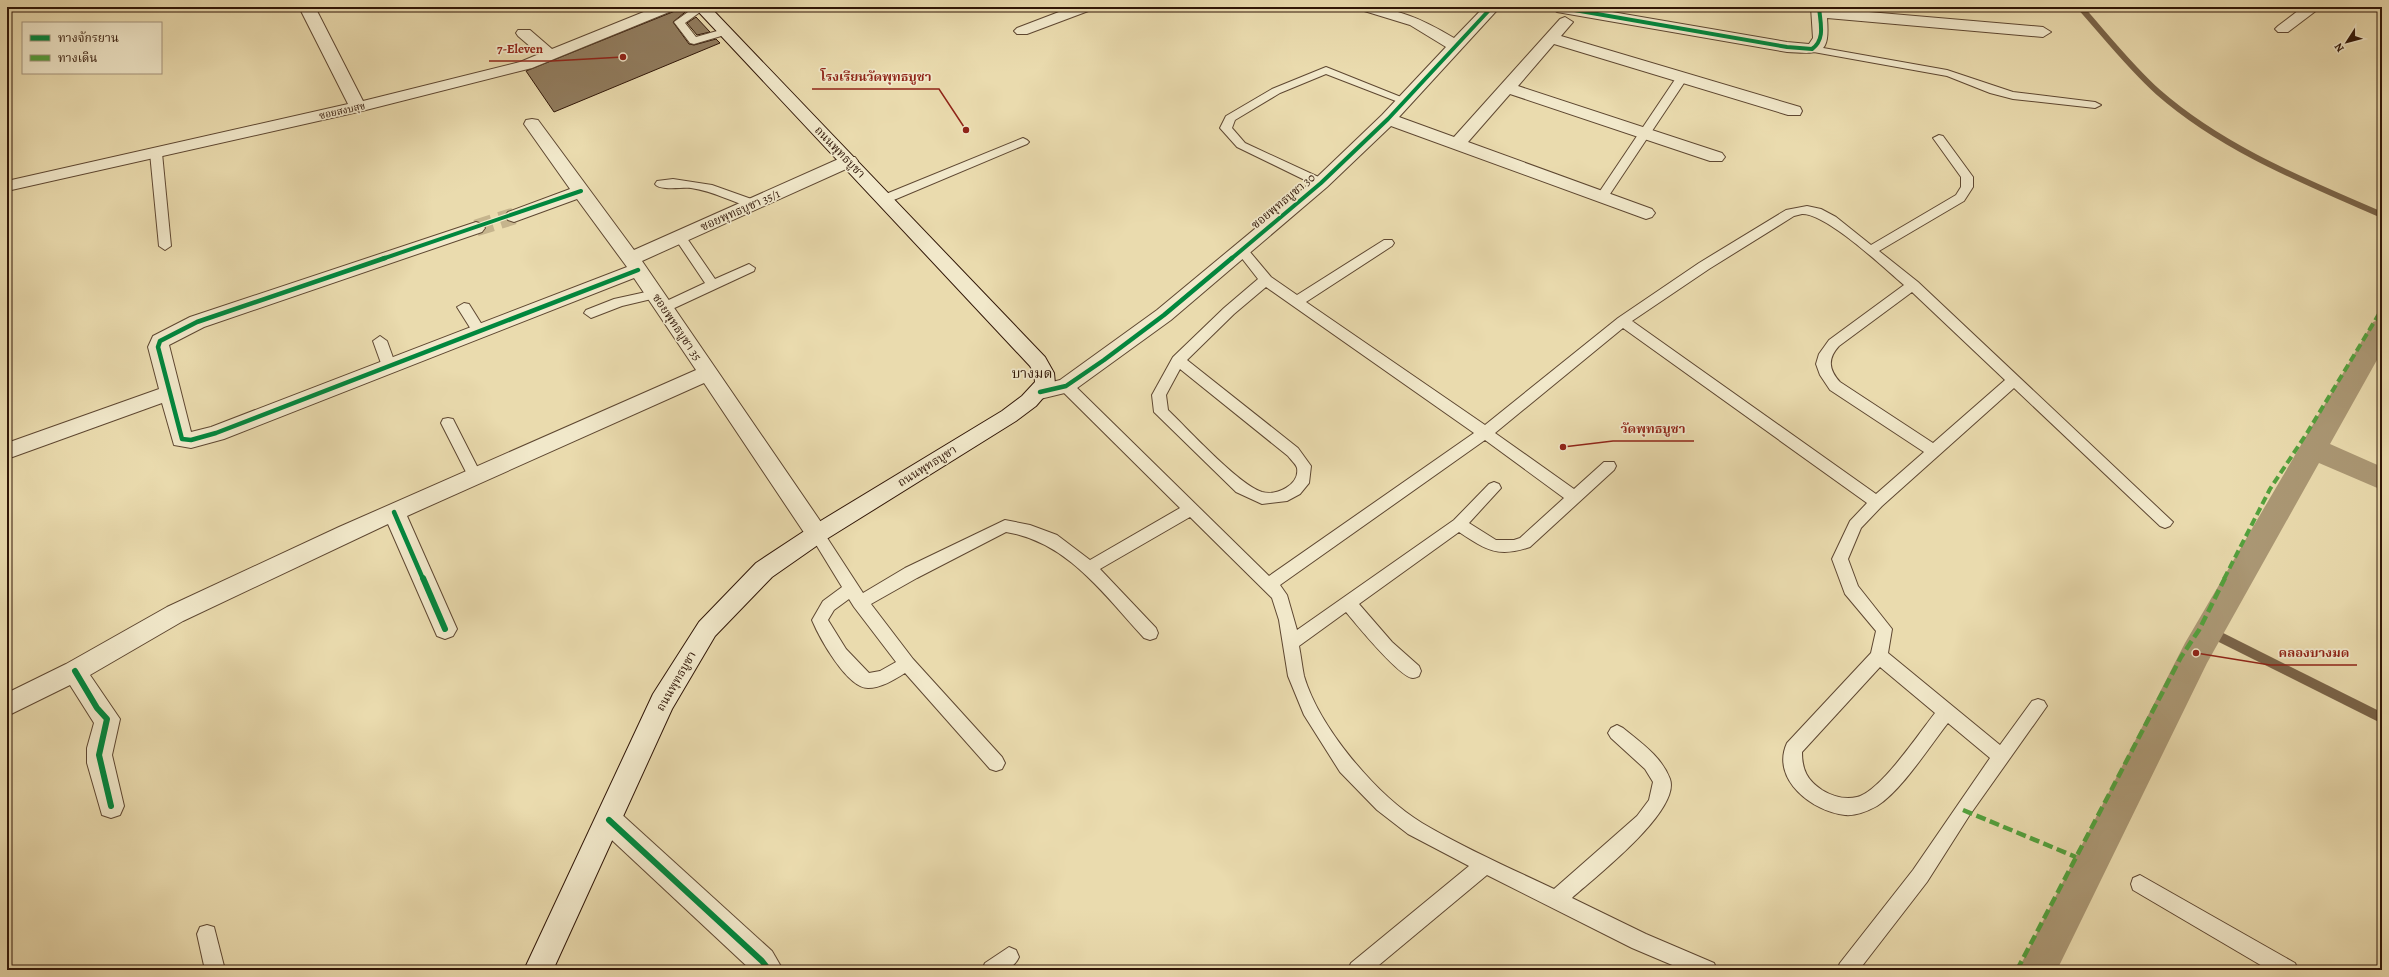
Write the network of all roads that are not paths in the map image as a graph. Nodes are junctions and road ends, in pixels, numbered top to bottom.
1 (326, 7) edge
2 (669, 7) edge
3 (702, 7) edge
4 (1086, 7) edge
5 (1366, 7) edge
6 (1492, 7) edge
7 (1557, 7) edge
8 (2313, 7) edge
9 (309, 10) edge
10 (1820, 10) edge
11 (1565, 22) dead end
12 (2282, 29) dead end
13 (1022, 31) dead end
14 (724, 32) junction
15 (2043, 32) dead end
16 (524, 33) dead end
17 (1552, 38) junction
18 (1456, 46) junction
19 (1812, 49) junction
20 (550, 56) junction
21 (1682, 77) junction
22 (1507, 88) junction
23 (1405, 101) junction
24 (2095, 105) dead end
25 (358, 107) junction
26 (1794, 110) dead end
27 (1388, 119) junction
28 (532, 124) dead end
29 (1644, 133) junction
30 (1939, 138) dead end
31 (1023, 142) dead end
32 (1457, 145) junction
33 (156, 153) junction
34 (1716, 157) dead end
35 (849, 161) junction
36 (1320, 183) junction
37 (661, 184) dead end
38 (7, 186) edge
39 (582, 191) junction
40 (1602, 197) junction
41 (885, 199) junction
42 (753, 204) junction
43 (1646, 213) dead end
44 (514, 216) tunnel mouth
45 (476, 228) tunnel mouth
46 (680, 237) junction
47 (1388, 243) dead end
48 (165, 246) dead end
49 (1241, 249) junction
50 (1871, 250) junction
51 (634, 264) junction
52 (749, 268) dead end
53 (1266, 280) junction
54 (712, 285) junction
55 (1913, 285) junction
56 (659, 301) junction
57 (1298, 302) junction
58 (464, 307) dead end
59 (591, 313) dead end
60 (1623, 321) junction
61 (480, 331) junction
62 (380, 341) dead end
63 (1178, 360) junction
64 (389, 366) junction
65 (708, 373) junction
66 (2014, 380) junction
67 (1066, 386) junction
68 (171, 392) junction
69 (1040, 392) junction
70 (448, 423) dead end
71 (1485, 433) junction
72 (1934, 450) junction
73 (7, 451) edge
74 (1610, 466) dead end
75 (475, 476) junction
76 (1494, 488) dead end
77 (1573, 498) junction
78 (1877, 502) junction
79 (1192, 508) junction
80 (394, 512) junction
81 (2165, 522) dead end
82 (1459, 524) junction
83 (817, 534) junction
84 (1089, 568) junction
85 (1268, 585) junction
86 (855, 596) junction
87 (1348, 603) junction
88 (445, 629) dead end
89 (1150, 633) dead end
90 (1291, 643) junction
91 (1879, 656) junction
92 (907, 664) junction
93 (75, 671) junction
94 (1413, 671) dead end
95 (7, 705) edge
96 (2038, 706) dead end
97 (1947, 711) junction
98 (1617, 733) dead end
99 (2002, 757) junction
100 (996, 763) dead end
101 (111, 806) dead end
102 (609, 820) junction
103 (1484, 866) junction
104 (2140, 884) dead end
105 (1556, 900) junction
106 (207, 934) dead end
107 (1009, 956) dead end
108 (215, 970) edge
109 (538, 970) edge
110 (769, 970) edge
111 (992, 970) edge
112 (1358, 970) edge
113 (1707, 970) edge
114 (1846, 970) edge
115 (2288, 970) edge

1 - 9 street
2 - 20 street, ซอยสงบสุข
3 - 14 street, ถนนพุทธบูชา
3 - 14 lane
4 - 13 street
5 - 18 street
6 - 18 street, ซอยพุทธบูชา 30
7 - 19 street
8 - 12 street
9 - 25 street
10 - 15 street
10 - 19 street
11 - 17 street
14 - 35 street, ถนนพุทธบูชา
16 - 20 street
17 - 21 street
17 - 22 street
18 - 23 street, ซอยพุทธบูชา 30
19 - 24 lane
20 - 25 street, ซอยสงบสุข
21 - 26 street
21 - 29 lane
22 - 29 street
22 - 32 street
23 - 27 street, ซอยพุทธบูชา 30
23 - 36 lane
25 - 33 street, ซอยสงบสุข
27 - 32 street
27 - 36 street, ซอยพุทธบูชา 30
28 - 39 street, ซอยพุทธบูชา 35
29 - 34 street
29 - 40 lane
30 - 50 lane
31 - 41 lane
32 - 40 street
33 - 38 street, ซอยสงบสุข
33 - 48 lane
35 - 41 street, ถนนพุทธบูชา
35 - 42 street, ซอยพุทธบูชา 35/1
36 - 49 street, ซอยพุทธบูชา 30
37 - 42 lane
39 - 44 street
39 - 51 street, ซอยพุทธบูชา 35
40 - 43 street
41 - 69 street, ถนนพุทธบูชา
42 - 46 street, ซอยพุทธบูชา 35/1
45 - 68 street
46 - 51 street, ซอยพุทธบูชา 35/1
46 - 54 lane
47 - 57 lane
49 - 53 lane
49 - 67 street, ซอยพุทธบูชา 30
50 - 55 lane
50 - 60 lane
51 - 56 street, ซอยพุทธบูชา 35
51 - 61 street, ซอยพุทธบูชา 35/1
52 - 54 lane
53 - 57 lane
53 - 63 lane
54 - 56 lane
55 - 66 lane
55 - 72 lane
56 - 59 lane
56 - 65 street, ซอยพุทธบูชา 35
57 - 71 lane
58 - 61 lane
60 - 71 lane
60 - 78 lane
61 - 64 street, ซอยพุทธบูชา 35/1
62 - 64 lane
63 - 63 lane
64 - 68 street, ซอยพุทธบูชา 35/1
65 - 75 street
65 - 83 street, ซอยพุทธบูชา 35
66 - 72 lane
66 - 81 lane
67 - 69 street
67 - 79 lane
68 - 73 street
69 - 83 street, ถนนพุทธบูชา
70 - 75 lane
71 - 77 lane
71 - 85 lane
72 - 78 lane
74 - 77 lane
75 - 80 street
76 - 82 lane
77 - 82 lane
78 - 91 lane
79 - 84 lane
79 - 85 lane
80 - 88 street
80 - 93 street
82 - 87 lane
83 - 86 lane
83 - 102 street, ถนนพุทธบูชา
84 - 86 lane
84 - 89 lane
85 - 90 lane
86 - 92 lane
86 - 92 lane
87 - 90 lane
87 - 94 lane
90 - 103 lane
91 - 97 lane
91 - 97 lane
92 - 100 lane
93 - 95 street
93 - 101 street
96 - 99 lane
97 - 99 lane
98 - 105 lane
99 - 114 lane
102 - 109 street, ถนนพุทธบูชา
102 - 110 street
103 - 105 lane
103 - 112 lane
104 - 115 lane
105 - 113 lane
106 - 108 lane
107 - 111 lane

